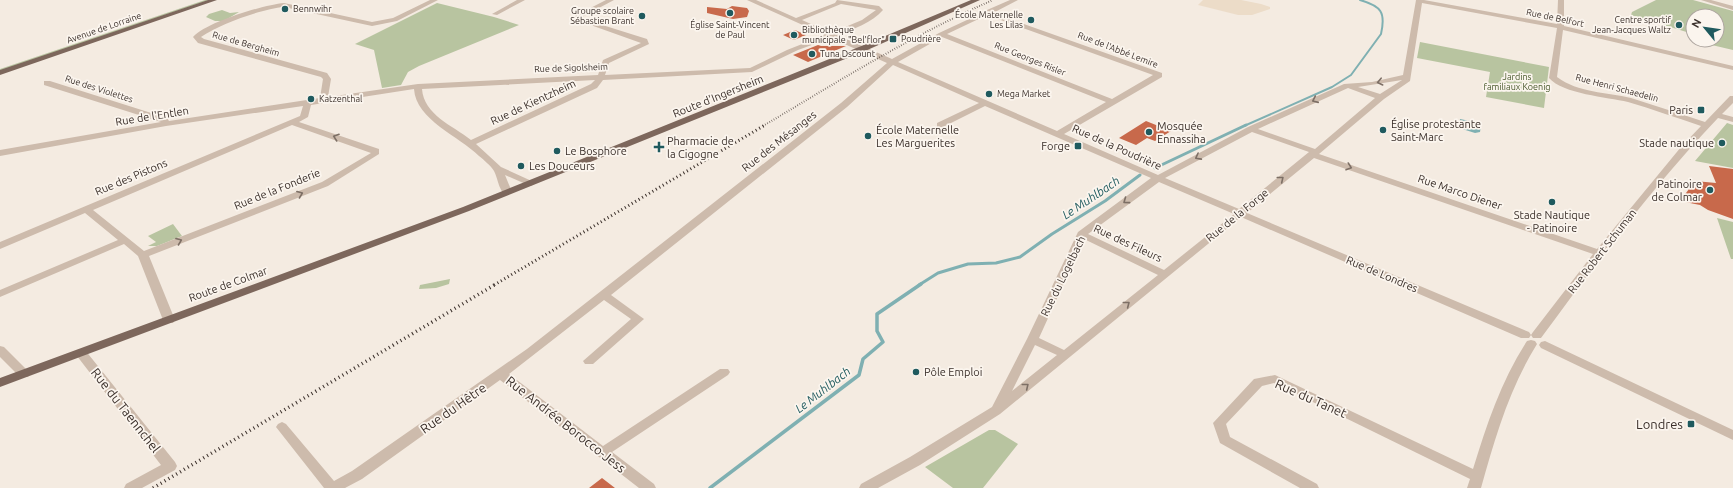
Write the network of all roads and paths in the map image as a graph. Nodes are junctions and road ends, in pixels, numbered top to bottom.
1 (201, 0) edge
2 (214, 0) edge
3 (435, 0) edge
4 (522, 0) edge
5 (611, 0) edge
6 (750, 0) edge
7 (977, 0) edge
8 (1015, 0) edge
9 (1419, 0) edge
10 (1561, 0) edge
11 (1704, 0) edge
12 (840, 1) edge
13 (1733, 8) edge
14 (985, 12) junction
15 (495, 14) dead end
16 (796, 20) junction
17 (1560, 27) junction
18 (941, 34) junction
19 (830, 35) junction
20 (862, 50) junction
21 (892, 62) junction
22 (0, 68) edge
23 (1733, 68) edge
24 (0, 73) edge
25 (1408, 76) junction
26 (601, 77) junction
27 (47, 83) dead end
28 (418, 86) junction
29 (1347, 86) junction
30 (1381, 97) junction
31 (1733, 98) edge
32 (324, 101) junction
33 (986, 102) junction
34 (1112, 102) junction
35 (307, 104) junction
36 (1715, 115) junction
37 (1733, 120) edge
38 (292, 122) junction
39 (166, 124) junction
40 (940, 125) dead end
41 (1706, 125) junction
42 (1251, 129) junction
43 (1058, 134) junction
44 (471, 143) junction
45 (0, 152) edge
46 (1314, 153) junction
47 (498, 169) junction
48 (1158, 178) junction
49 (531, 183) junction
50 (507, 192) junction
51 (86, 209) junction
52 (466, 209) joint
53 (1239, 212) junction
54 (1081, 234) junction
55 (124, 240) junction
56 (0, 246) edge
57 (1599, 253) junction
58 (143, 255) junction
59 (1165, 274) junction
60 (0, 294) edge
61 (604, 295) junction
62 (169, 320) dead end
63 (569, 322) joint
64 (1033, 339) junction
65 (1534, 339) junction
66 (0, 350) edge
67 (81, 353) junction
68 (1065, 354) junction
69 (589, 361) dead end
70 (724, 372) dead end
71 (24, 374) junction
72 (501, 374) junction
73 (0, 384) edge
74 (996, 410) junction
75 (282, 427) dead end
76 (1733, 435) edge
77 (603, 452) junction
78 (1476, 482) edge
79 (131, 488) edge
80 (333, 488) edge
81 (649, 488) edge
82 (866, 488) edge
83 (1312, 488) edge

1 - 22 main road, Avenue de Lorraine
2 - 24 main road, Avenue de Lorraine
3 - 32 street, Rue de Bergheim
4 - 15 street
5 - 26 street
6 - 16 street, Rue de la Poudrière
7 - 20 main road, Route d'Ingersheim
8 - 14 street, Rue des Mésanges
9 - 17 street, Rue de Belfort
9 - 25 street
10 - 17 street, Rue Henri Schaedelin
11 - 13 street
12 - 16 street
12 - 19 street, Rue de Sigolsheim
14 - 18 street, Rue des Mésanges
14 - 34 street, Rue de l'Abbé Lemire
16 - 19 street, Rue de la Poudrière
17 - 23 street, Rue de Belfort
17 - 41 street, Rue Henri Schaedelin
18 - 21 street, Rue des Mésanges
18 - 34 street, Rue Georges Risler
19 - 20 street, Rue de la Poudrière
19 - 26 street, Rue de Sigolsheim
20 - 21 street, Rue de la Poudrière
20 - 49 main road, Route d'Ingersheim
21 - 33 street, Rue de la Poudrière
21 - 61 street, Rue des Mésanges
25 -> 29 street, Rue du Logelbach
25 - 30 street, Rue de la Forge
26 - 28 street, Rue de Sigolsheim
26 - 44 street, Rue de Kientzheim
27 - 39 street, Rue des Violettes
28 - 32 street, Rue de Sigolsheim
28 - 44 street
29 - 30 street
29 -> 42 street, Rue du Logelbach
30 - 46 street, Rue de la Forge
31 - 36 street, Rue Robert Schuman
32 - 35 street, Rue de Sigolsheim
33 - 40 street
33 - 43 street, Rue de la Poudrière
34 - 43 street, Rue de l'Abbé Lemire
35 - 38 street, Rue des Pistons
35 - 39 street, Rue de l'Entlen
36 - 37 street
36 - 41 street, Rue Robert Schuman
38 - 51 street, Rue des Pistons
58 -> 38 street, Rue de la Fonderie
39 - 45 street, Rue de l'Entlen
41 - 57 street, Rue Robert Schuman
42 - 46 street, Rue Marco Diener
42 -> 48 street, Rue du Logelbach
43 - 48 street, Rue de la Poudrière
44 - 47 street
53 -> 46 street, Rue de la Forge
46 -> 57 street, Rue Marco Diener
47 - 49 street
47 - 50 street
48 - 53 street, Rue de la Poudrière
48 -> 54 street, Rue du Logelbach
49 - 50 main road, Route d'Ingersheim
50 - 52 main road, Route d'Ingersheim
51 - 55 street, Rue des Pistons
51 - 56 street
52 - 67 main road, Route de Colmar
53 - 59 street, Rue de la Forge
53 - 65 street, Rue de Londres
54 - 59 street, Rue des Fileurs
54 - 64 street, Rue du Logelbach
55 - 58 street, Rue des Pistons
55 - 60 street
57 - 65 street, Rue Robert Schuman
58 - 62 street, Rue des Pistons
68 -> 59 street, Rue de la Forge
61 - 63 street, Rue des Mésanges
61 - 69 street
63 - 72 street, Rue du Hêtre
64 - 68 street
64 - 74 street, Rue du Logelbach
65 - 76 street, Rue de Londres
65 - 78 street, Rue Robert Schuman
66 - 71 street
67 - 71 main road, Route de Colmar
67 - 79 street, Rue du Taennchel
74 -> 68 street, Rue de la Forge
70 - 77 street
71 - 73 main road, Route de Colmar
72 - 77 street, Rue Andrée Borocco-Jess
72 - 80 street, Rue du Hêtre
74 - 82 street
75 - 80 street, Rue du Hêtre
77 - 81 street, Rue Andrée Borocco-Jess
78 - 83 street, Rue du Tanet

